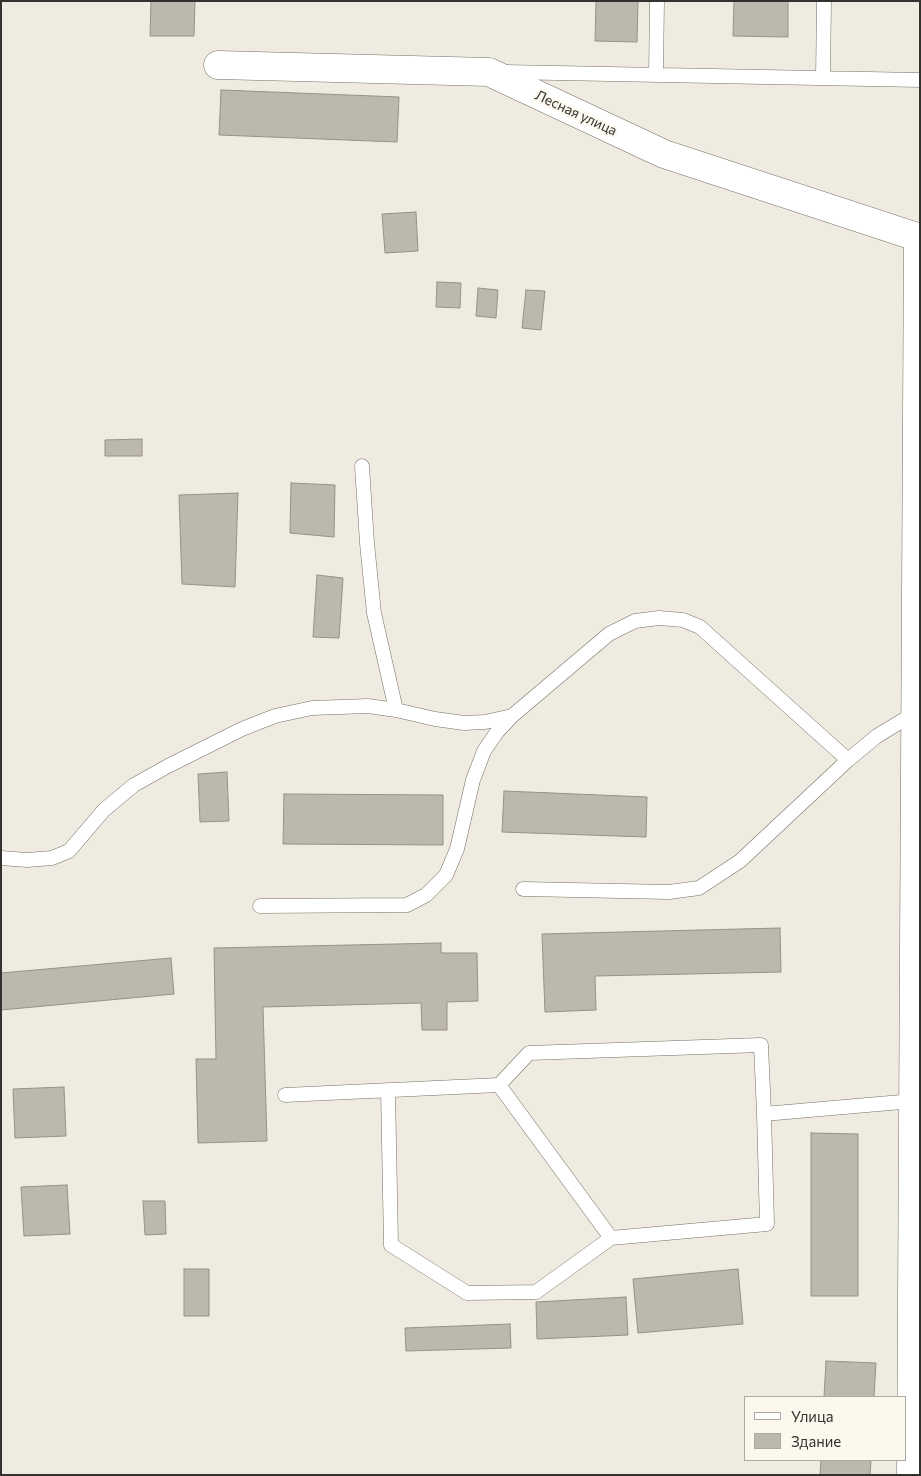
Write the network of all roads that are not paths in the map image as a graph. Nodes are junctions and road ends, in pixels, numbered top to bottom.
1 (657, 1) edge
2 (824, 1) edge
3 (218, 65) dead end
4 (489, 72) junction
5 (656, 75) junction
6 (823, 78) junction
7 (920, 80) edge
8 (919, 238) edge
9 (362, 466) dead end
10 (396, 710) junction
11 (916, 713) junction
12 (512, 716) junction
13 (848, 760) junction
14 (1, 858) edge
15 (523, 890) dead end
16 (260, 906) dead end
17 (499, 1085) junction
18 (388, 1090) junction
19 (285, 1095) dead end
20 (913, 1101) junction
21 (764, 1114) junction
22 (610, 1238) junction
23 (911, 1475) edge

1 - 5 lane
2 - 6 lane
3 - 4 street, Лесная улица
4 - 5 lane
4 - 8 street, Лесная улица
5 - 6 lane
6 - 7 lane
8 - 11 street
9 - 10 lane
10 - 12 lane
10 - 14 lane
11 - 13 lane
11 - 20 street
12 - 13 lane
12 - 16 lane
13 - 15 lane
17 - 18 lane
17 - 21 lane
17 - 22 lane
18 - 19 lane
18 - 22 lane
20 - 21 lane
20 - 23 street
21 - 22 lane

